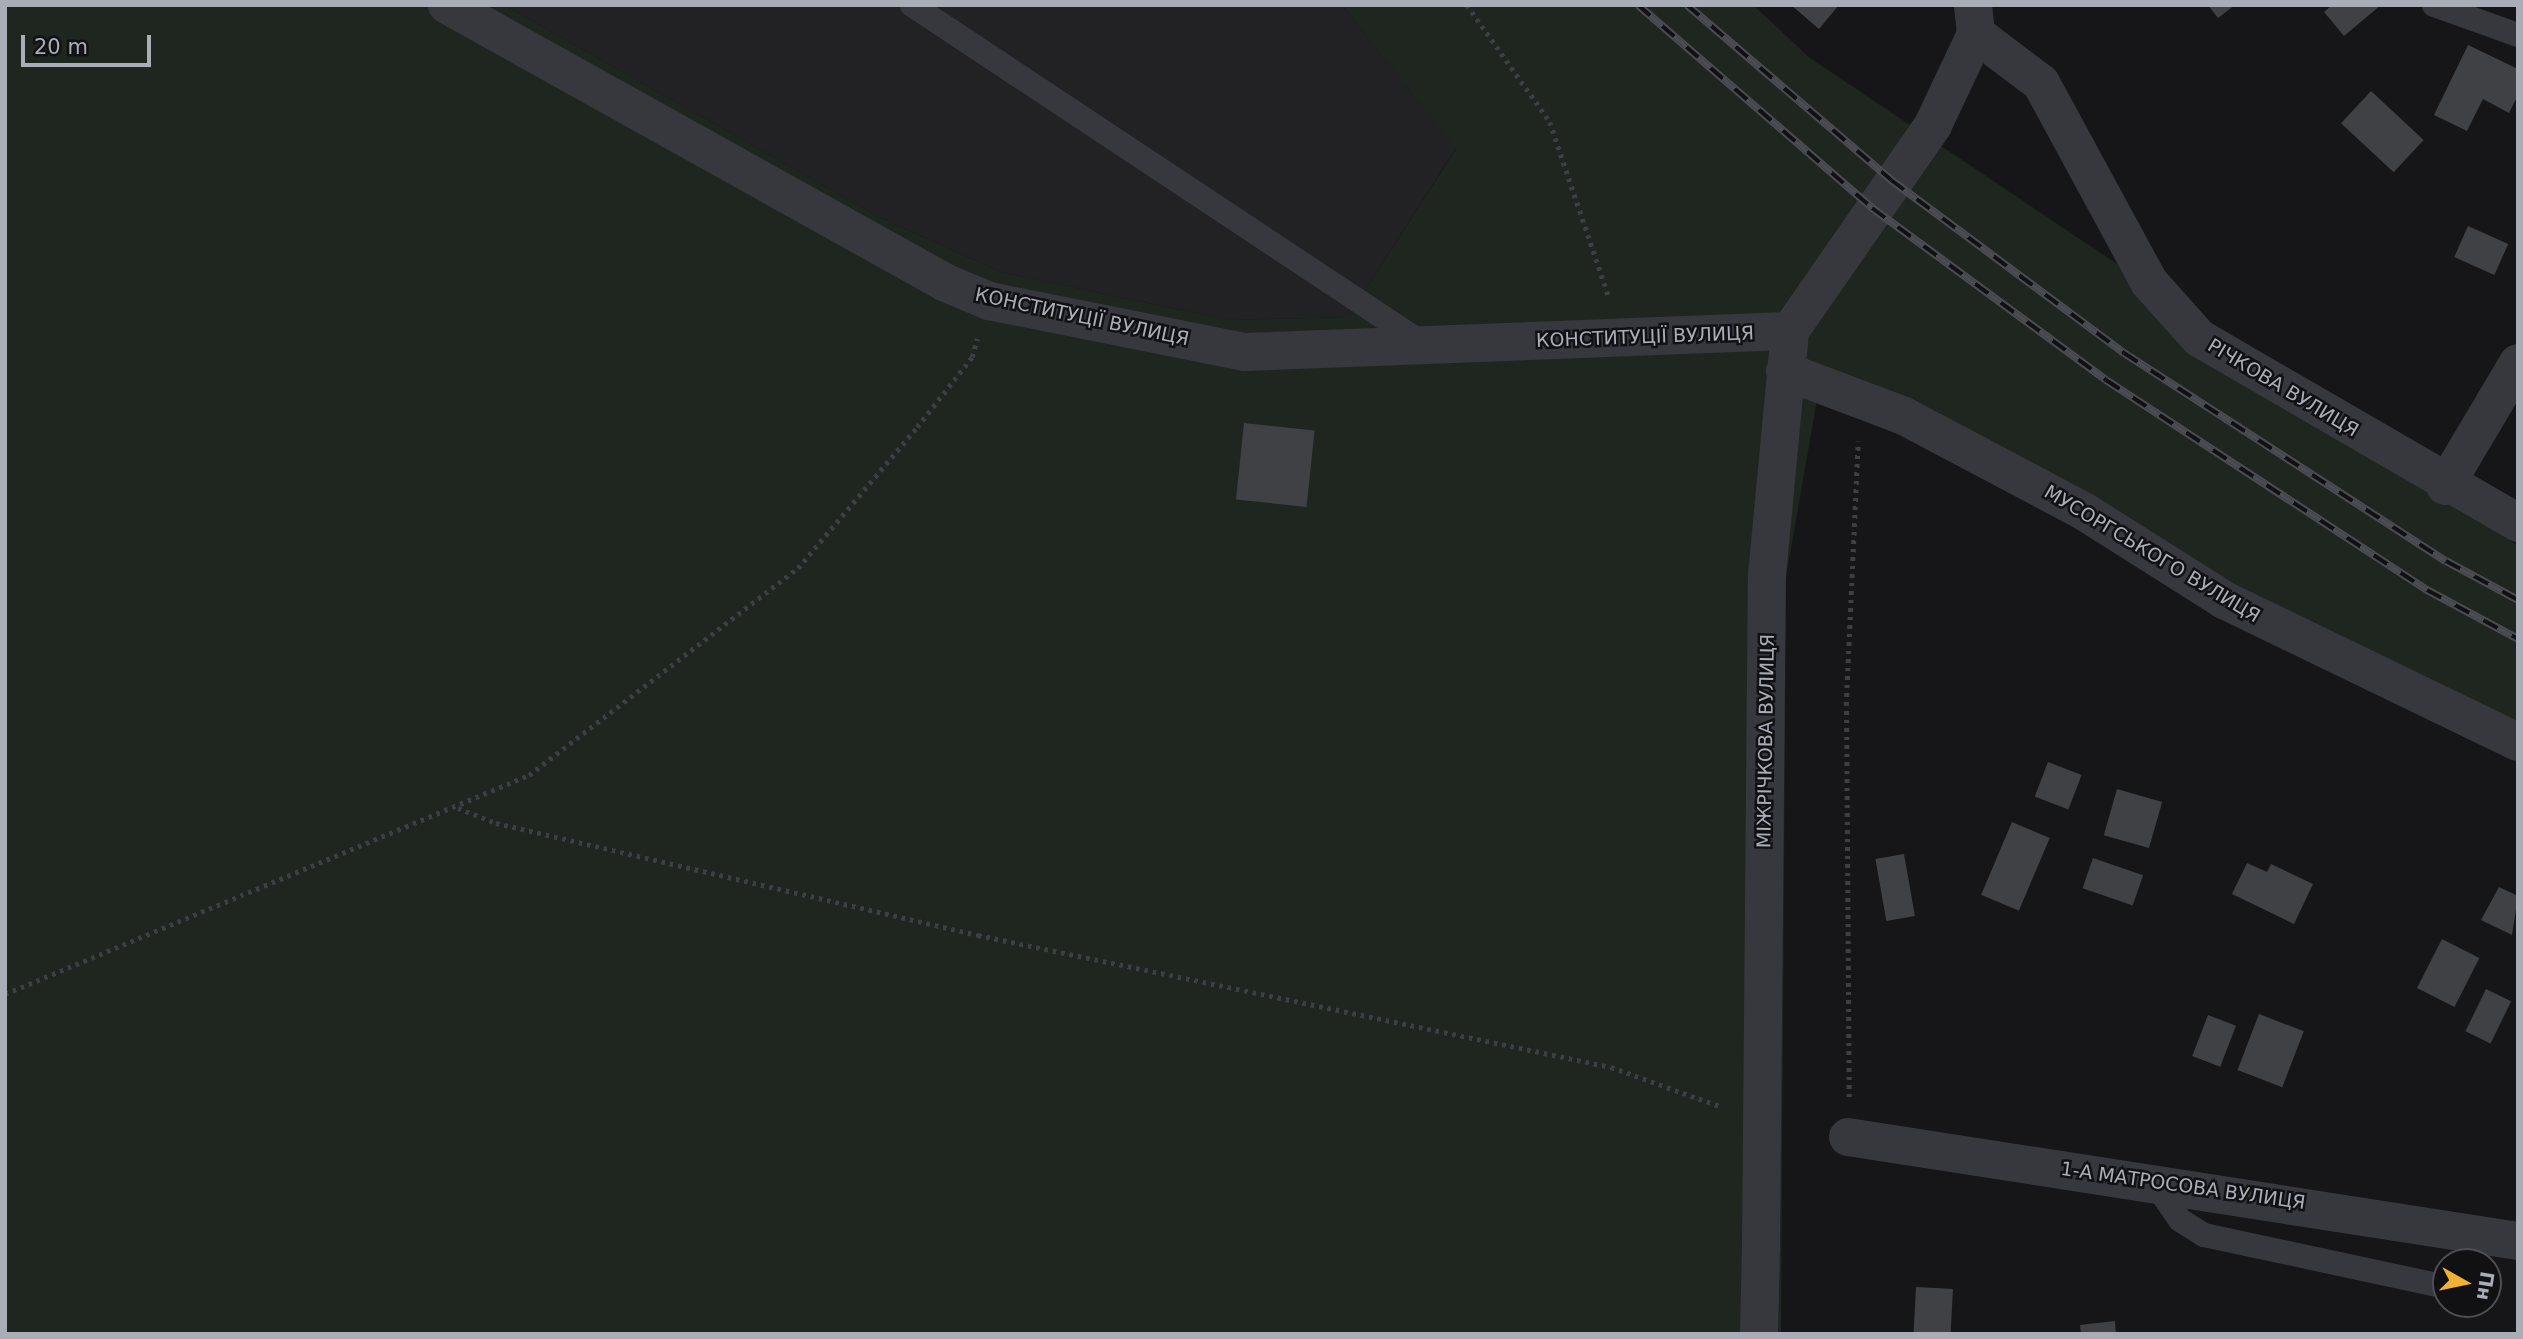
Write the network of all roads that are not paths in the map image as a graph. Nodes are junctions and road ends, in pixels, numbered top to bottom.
1 (447, 5) edge
2 (912, 5) edge
3 (2434, 5) edge
4 (1974, 20) edge
5 (2518, 35) edge
6 (1790, 331) junction
7 (1424, 345) junction
8 (2518, 363) edge
9 (1785, 371) junction
10 (2445, 486) junction
11 (2518, 523) edge
12 (2518, 742) edge
13 (1848, 1137) road end
14 (2153, 1181) junction
15 (2518, 1241) edge
16 (2432, 1284) edge
17 (1759, 1334) edge

1 - 7 street, КОНСТИТУЦІЇ ВУЛИЦЯ
2 - 7 lane
3 - 5 lane
4 - 6 street, МІЖРІЧКОВА ВУЛИЦЯ
4 - 10 street, РІЧКОВА ВУЛИЦЯ
6 - 7 street, КОНСТИТУЦІЇ ВУЛИЦЯ
6 - 9 street, МІЖРІЧКОВА ВУЛИЦЯ
8 - 10 street
9 - 12 street, МУСОРГСЬКОГО ВУЛИЦЯ
9 - 17 street, МІЖРІЧКОВА ВУЛИЦЯ, bridge
10 - 11 street, РІЧКОВА ВУЛИЦЯ
13 - 14 street, 1-А МАТРОСОВА ВУЛИЦЯ
14 - 15 street, 1-А МАТРОСОВА ВУЛИЦЯ
14 - 16 lane

